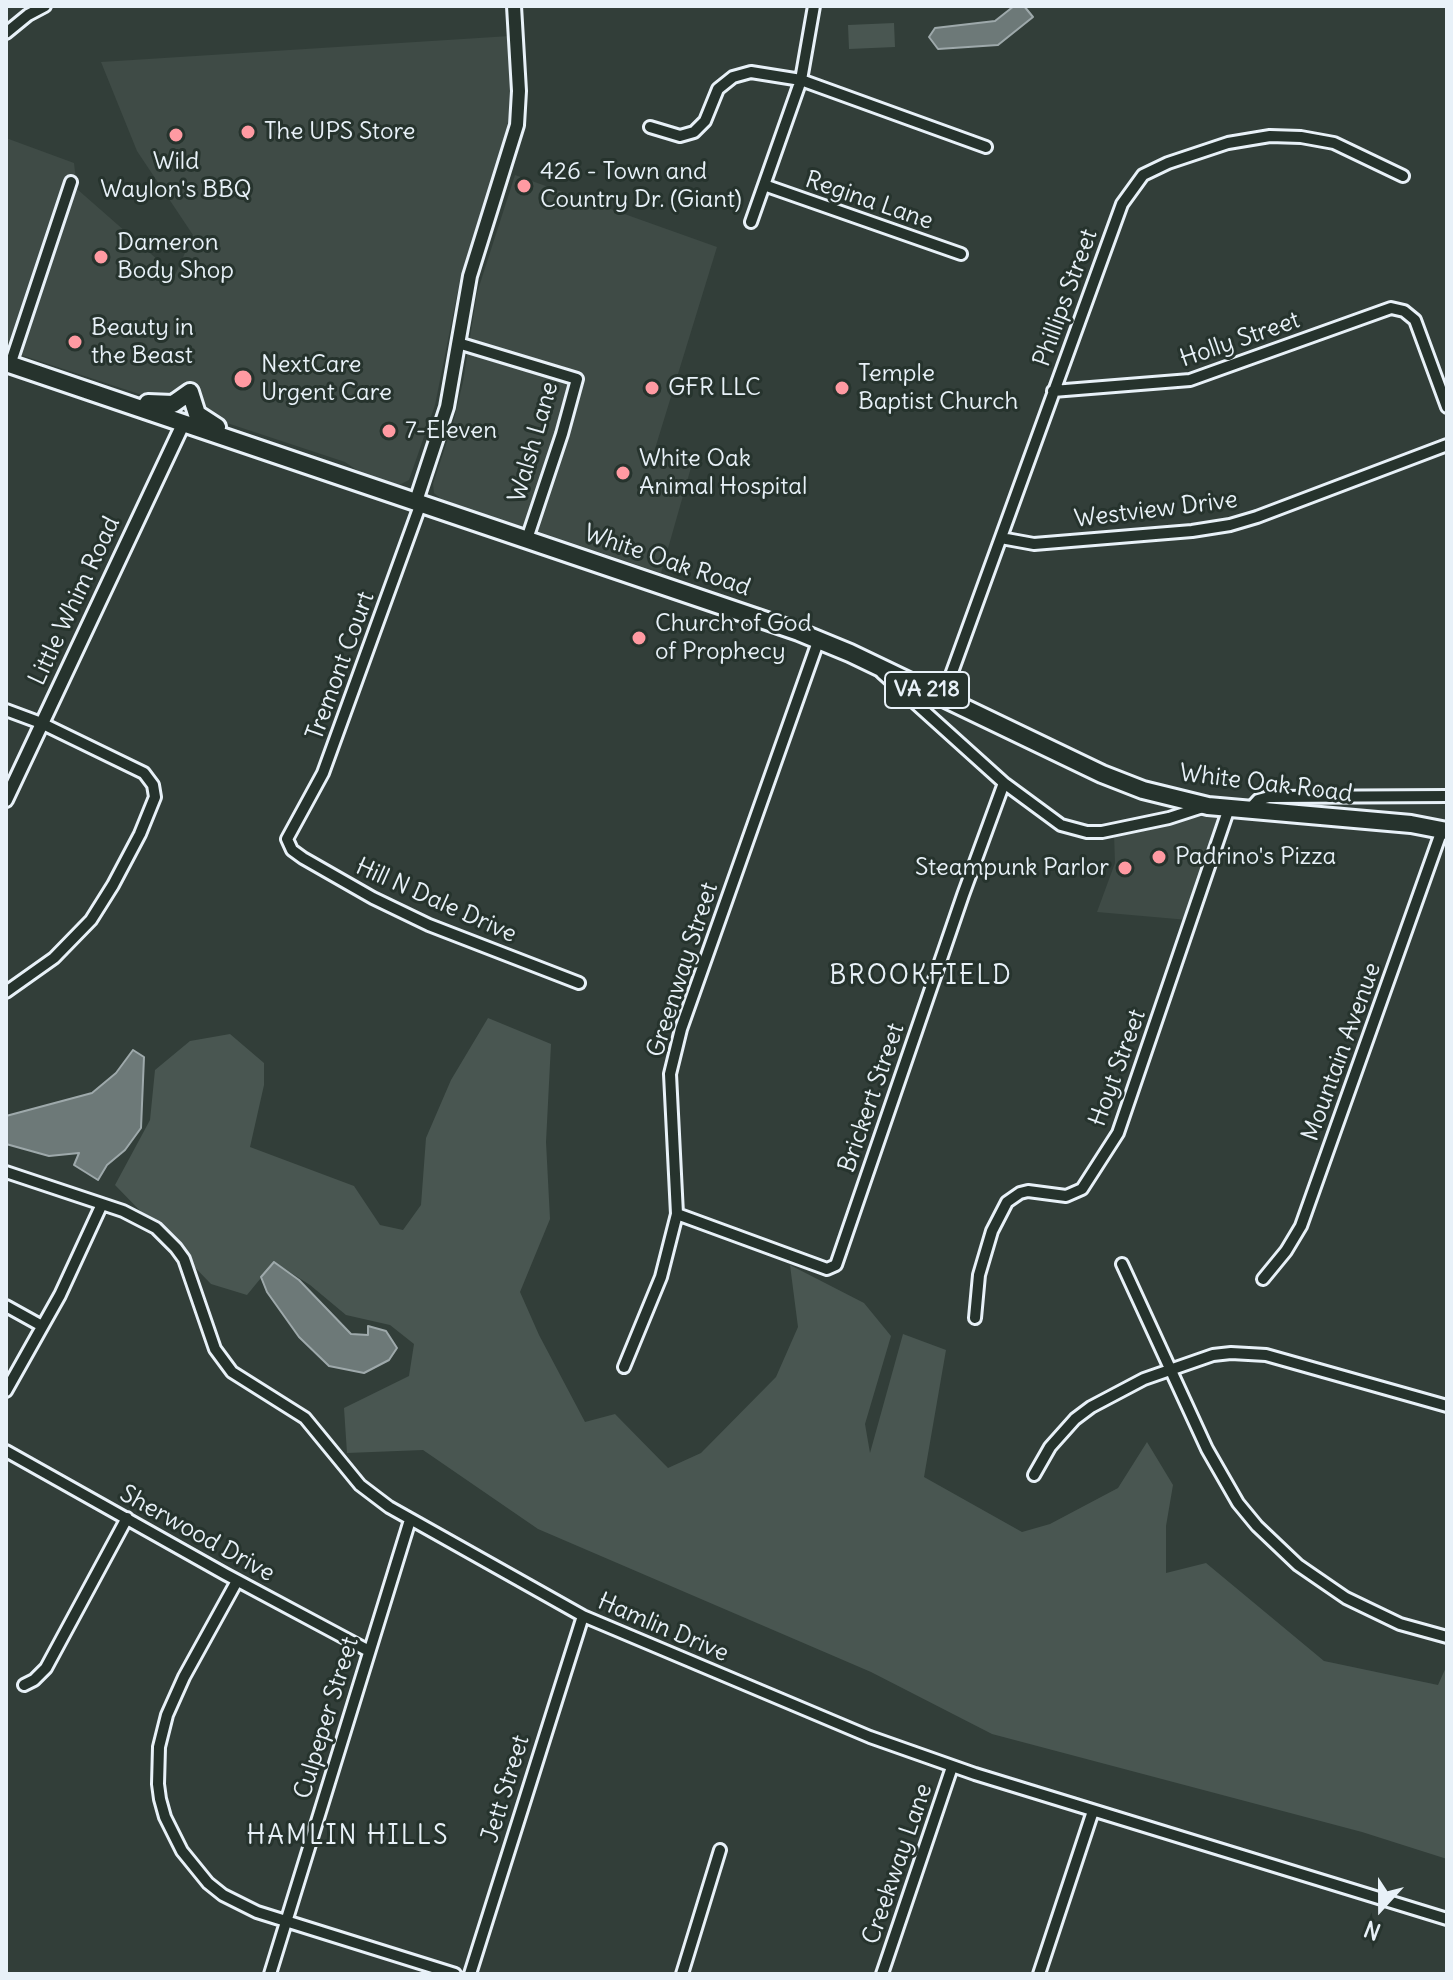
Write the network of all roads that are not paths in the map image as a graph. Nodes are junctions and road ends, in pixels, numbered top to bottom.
1 (45, 6) edge
2 (514, 6) edge
3 (814, 6) edge
4 (6, 33) edge
5 (801, 80) junction
6 (650, 127) dead end
7 (986, 147) dead end
8 (1403, 176) dead end
9 (71, 182) dead end
10 (764, 185) junction
11 (751, 222) dead end
12 (961, 254) dead end
13 (458, 343) junction
14 (8, 364) edge
15 (1053, 391) junction
16 (122, 401) junction
17 (1447, 407) edge
18 (184, 422) junction
19 (251, 445) junction
20 (1447, 445) edge
21 (419, 502) junction
22 (1001, 538) junction
23 (527, 539) junction
24 (819, 639) junction
25 (850, 653) junction
26 (943, 697) junction
27 (6, 710) edge
28 (41, 723) junction
29 (1004, 783) junction
30 (1447, 796) edge
31 (6, 800) edge
32 (1208, 806) junction
33 (1229, 808) junction
34 (1249, 810) junction
35 (1444, 830) edge
36 (287, 839) joint
37 (579, 983) dead end
38 (6, 992) edge
39 (6, 1172) edge
40 (102, 1204) junction
41 (677, 1214) junction
42 (1122, 1264) dead end
43 (1263, 1279) dead end
44 (6, 1306) edge
45 (975, 1318) dead end
46 (42, 1326) junction
47 (624, 1367) dead end
48 (1170, 1368) junction
49 (6, 1391) edge
50 (1447, 1406) edge
51 (6, 1451) edge
52 (1034, 1475) dead end
53 (127, 1518) junction
54 (410, 1520) junction
55 (237, 1581) junction
56 (583, 1616) junction
57 (1447, 1637) edge
58 (369, 1651) junction
59 (24, 1685) dead end
60 (952, 1767) junction
61 (1093, 1811) junction
62 (720, 1850) dead end
63 (1447, 1919) edge
64 (286, 1921) junction
65 (270, 1974) edge
66 (455, 1974) edge
67 (470, 1974) edge
68 (682, 1974) edge
69 (882, 1974) edge
70 (1039, 1974) edge

1 - 4 street
2 - 13 street
3 - 5 street
5 - 6 street
5 - 7 street
5 - 10 street
8 - 15 street, Phillips Street
9 - 14 street
10 - 11 street
10 - 12 street, Regina Lane
13 - 21 street
13 - 23 street, Walsh Lane
14 - 16 main road, White Oak Road / VA 218
15 - 17 street, Holly Street
15 - 22 street, Phillips Street
16 - 18 main road, White Oak Road / VA 218
16 - 19 main road
18 - 19 main road, White Oak Road / VA 218
18 - 28 street, Little Whim Road
19 - 21 main road, White Oak Road / VA 218
20 - 22 street, Westview Drive
21 - 23 main road, White Oak Road / VA 218
21 - 36 street, Tremont Court
22 - 26 street, Phillips Street
23 - 24 main road, White Oak Road / VA 218
24 - 25 main road, White Oak Road / VA 218
24 - 41 street, Greenway Street
25 - 26 main road, White Oak Road / VA 218
25 - 29 street
26 - 32 main road, White Oak Road / VA 218
27 - 28 street
28 - 31 street, Little Whim Road
28 - 38 street
29 - 32 street
29 - 41 street, Brickert Street
30 - 34 street
32 - 33 main road, White Oak Road / VA 218
33 - 34 main road, White Oak Road / VA 218
33 - 45 street, Hoyt Street
34 - 35 main road, White Oak Road / VA 218
35 - 43 street, Mountain Avenue
36 - 37 street, Hill N Dale Drive
39 - 40 street, Hamlin Drive
40 - 46 street
40 - 54 street, Hamlin Drive
41 - 47 street, Greenway Street
42 - 48 street
44 - 46 street
46 - 49 street
48 - 50 street
48 - 52 street
48 - 57 street
51 - 53 street, Sherwood Drive
53 - 55 street, Sherwood Drive
53 - 59 street
54 - 56 street, Hamlin Drive
54 - 58 street, Culpeper Street
55 - 58 street, Sherwood Drive
55 - 64 street
56 - 60 street, Hamlin Drive
56 - 67 street, Jett Street
58 - 64 street, Culpeper Street
60 - 61 street, Hamlin Drive
60 - 69 street, Creekway Lane
61 - 63 street, Hamlin Drive
61 - 70 street
62 - 68 street
64 - 65 street, Culpeper Street
64 - 66 street

